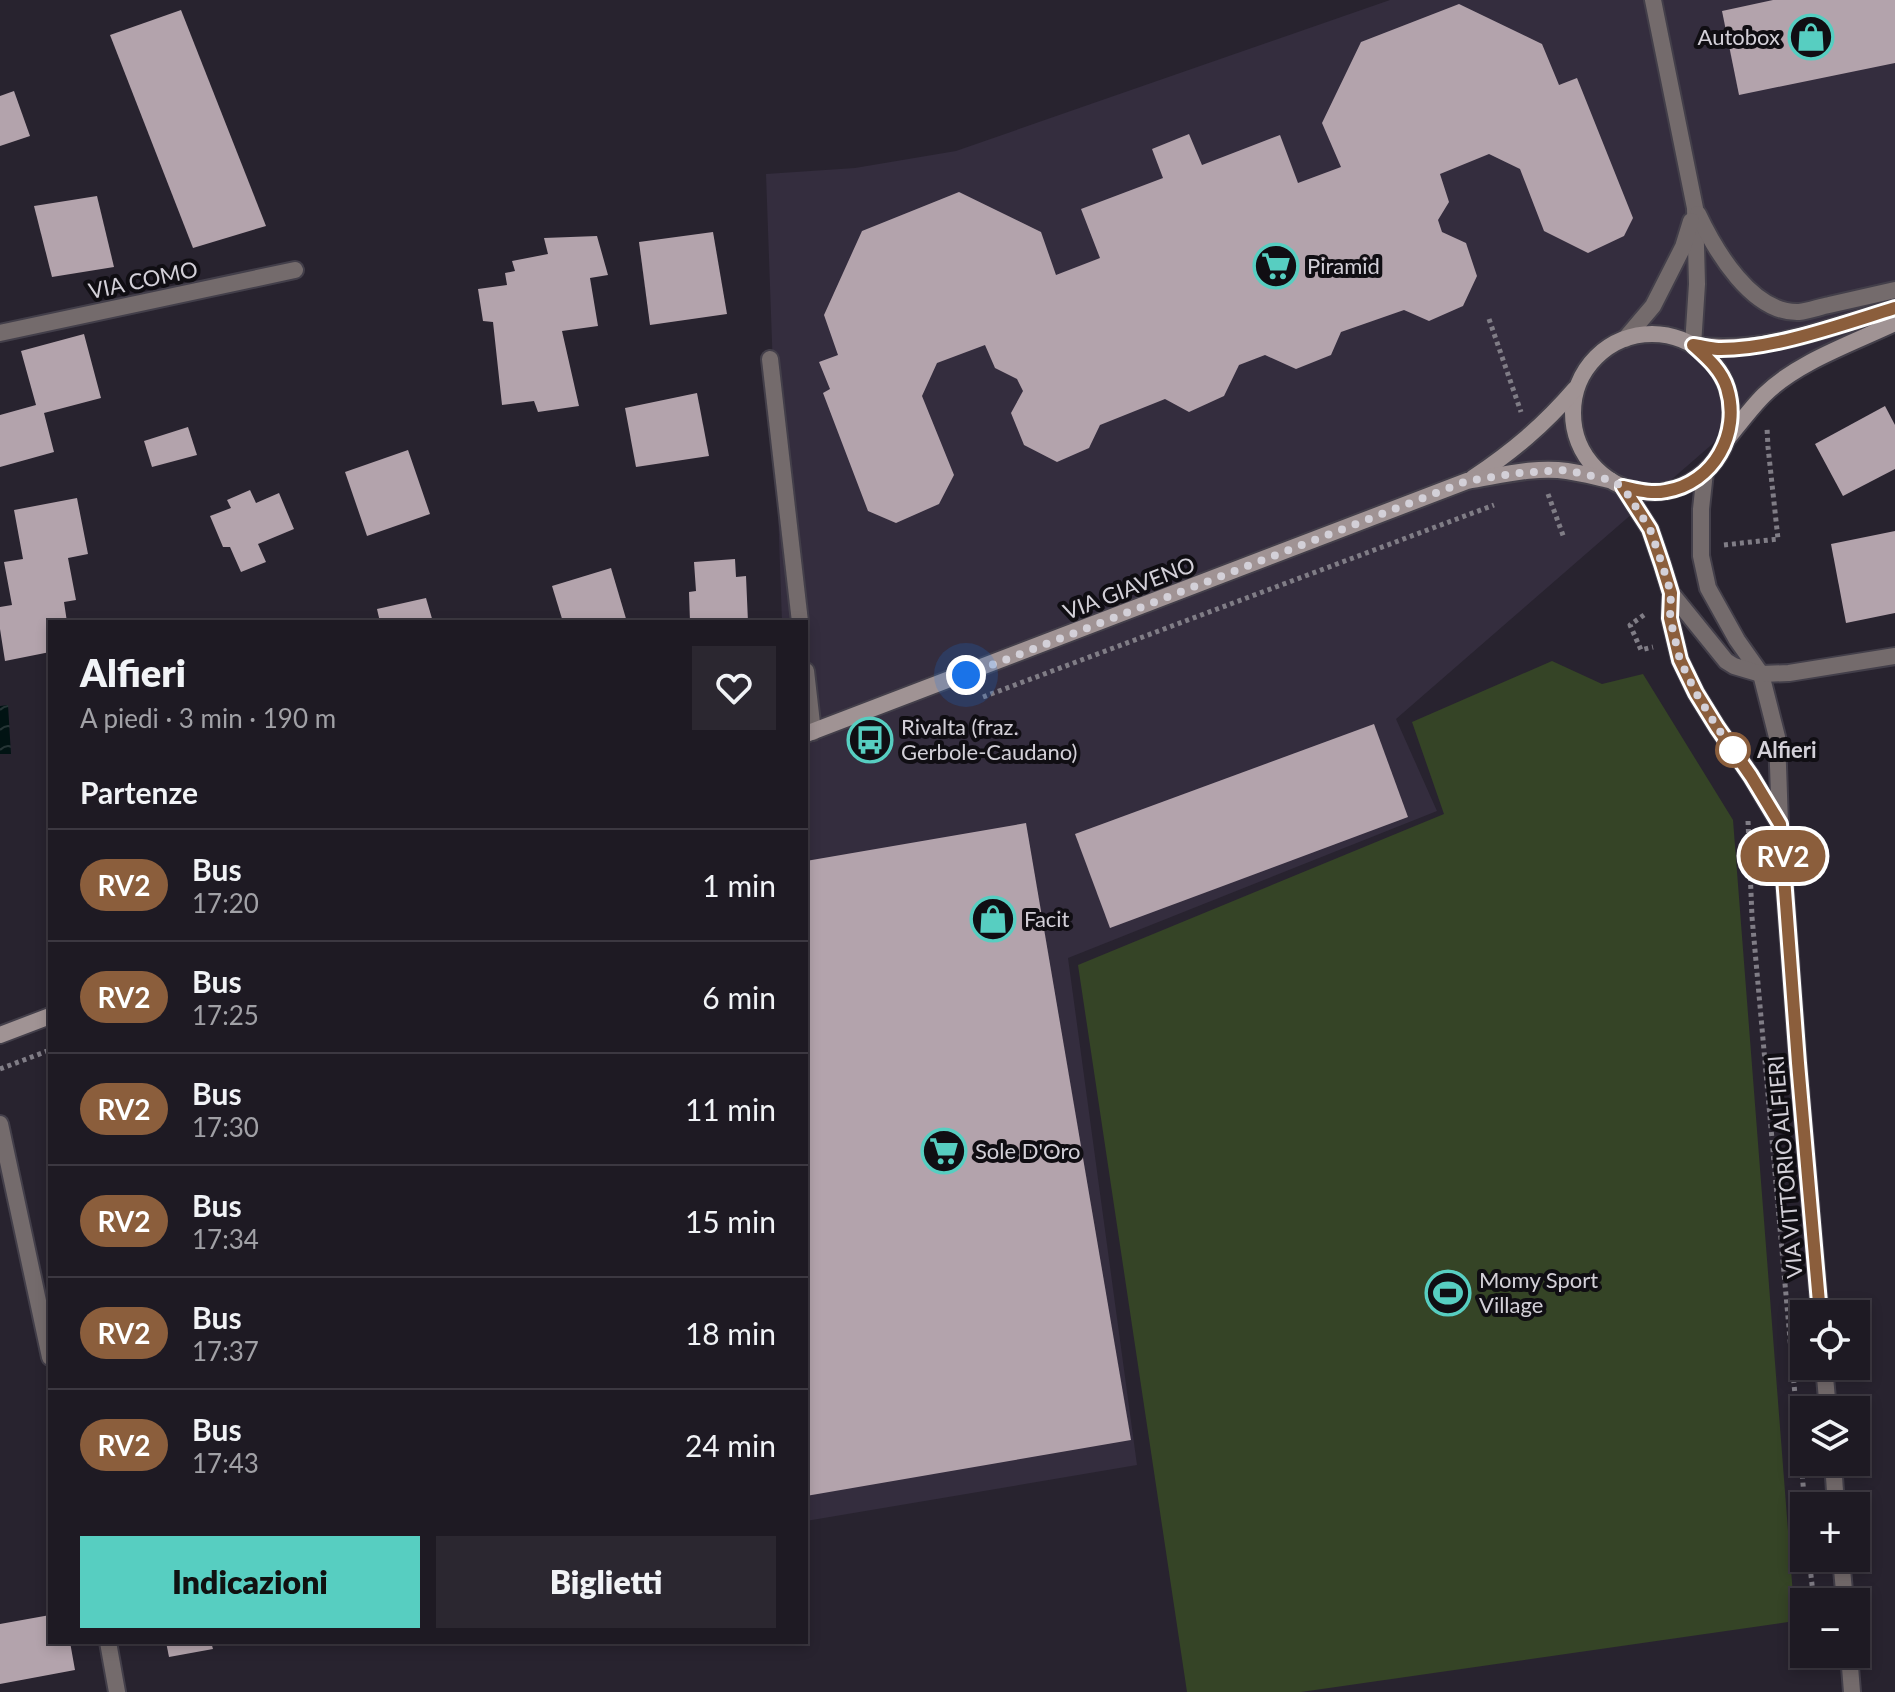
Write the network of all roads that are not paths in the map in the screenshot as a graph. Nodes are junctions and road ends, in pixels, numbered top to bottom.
1 (1653, 0) edge
2 (1695, 208) junction
3 (295, 270) dead end
4 (1895, 290) edge
5 (1895, 308) edge
6 (1895, 323) edge
7 (0, 333) edge
8 (1625, 339) junction
9 (1693, 345) junction
10 (770, 359) dead end
11 (1579, 385) junction
12 (1727, 439) junction
13 (1705, 472) junction
14 (1467, 481) junction
15 (1617, 484) junction
16 (1671, 593) junction
17 (800, 620) edge
18 (1895, 656) edge
19 (1761, 674) junction
20 (808, 702) edge
21 (810, 733) edge
22 (1780, 824) junction
23 (48, 1017) edge
24 (0, 1035) edge
25 (0, 1124) edge
26 (1819, 1300) edge
27 (48, 1348) edge
28 (108, 1644) edge
29 (1850, 1668) edge
30 (117, 1692) edge
31 (1852, 1692) edge

1 - 2 street
2 - 4 street
2 - 8 street
2 - 9 street
3 - 7 street, VIA COMO
5 - 9 main road
6 - 12 main road, VIA GIAVENO
8 - 9 main road
8 - 11 main road, VIA GIAVENO
9 - 12 main road
10 - 17 street
11 - 14 main road, VIA GIAVENO
11 - 15 main road, VIA GIAVENO
12 - 13 main road, VIA GIAVENO
13 - 15 main road, VIA GIAVENO
13 - 19 street, VIA VITTORIO ALFIERI
14 - 15 main road, VIA GIAVENO
14 - 21 main road, VIA GIAVENO
15 - 16 street, VIA VITTORIO ALFIERI
16 - 19 street, VIA VITTORIO ALFIERI
16 - 22 street, VIA VITTORIO ALFIERI
18 - 19 street
19 - 22 street, VIA VITTORIO ALFIERI
20 - 21 street
22 - 26 street, VIA VITTORIO ALFIERI
23 - 24 main road
25 - 27 street
28 - 30 street
29 - 31 street

